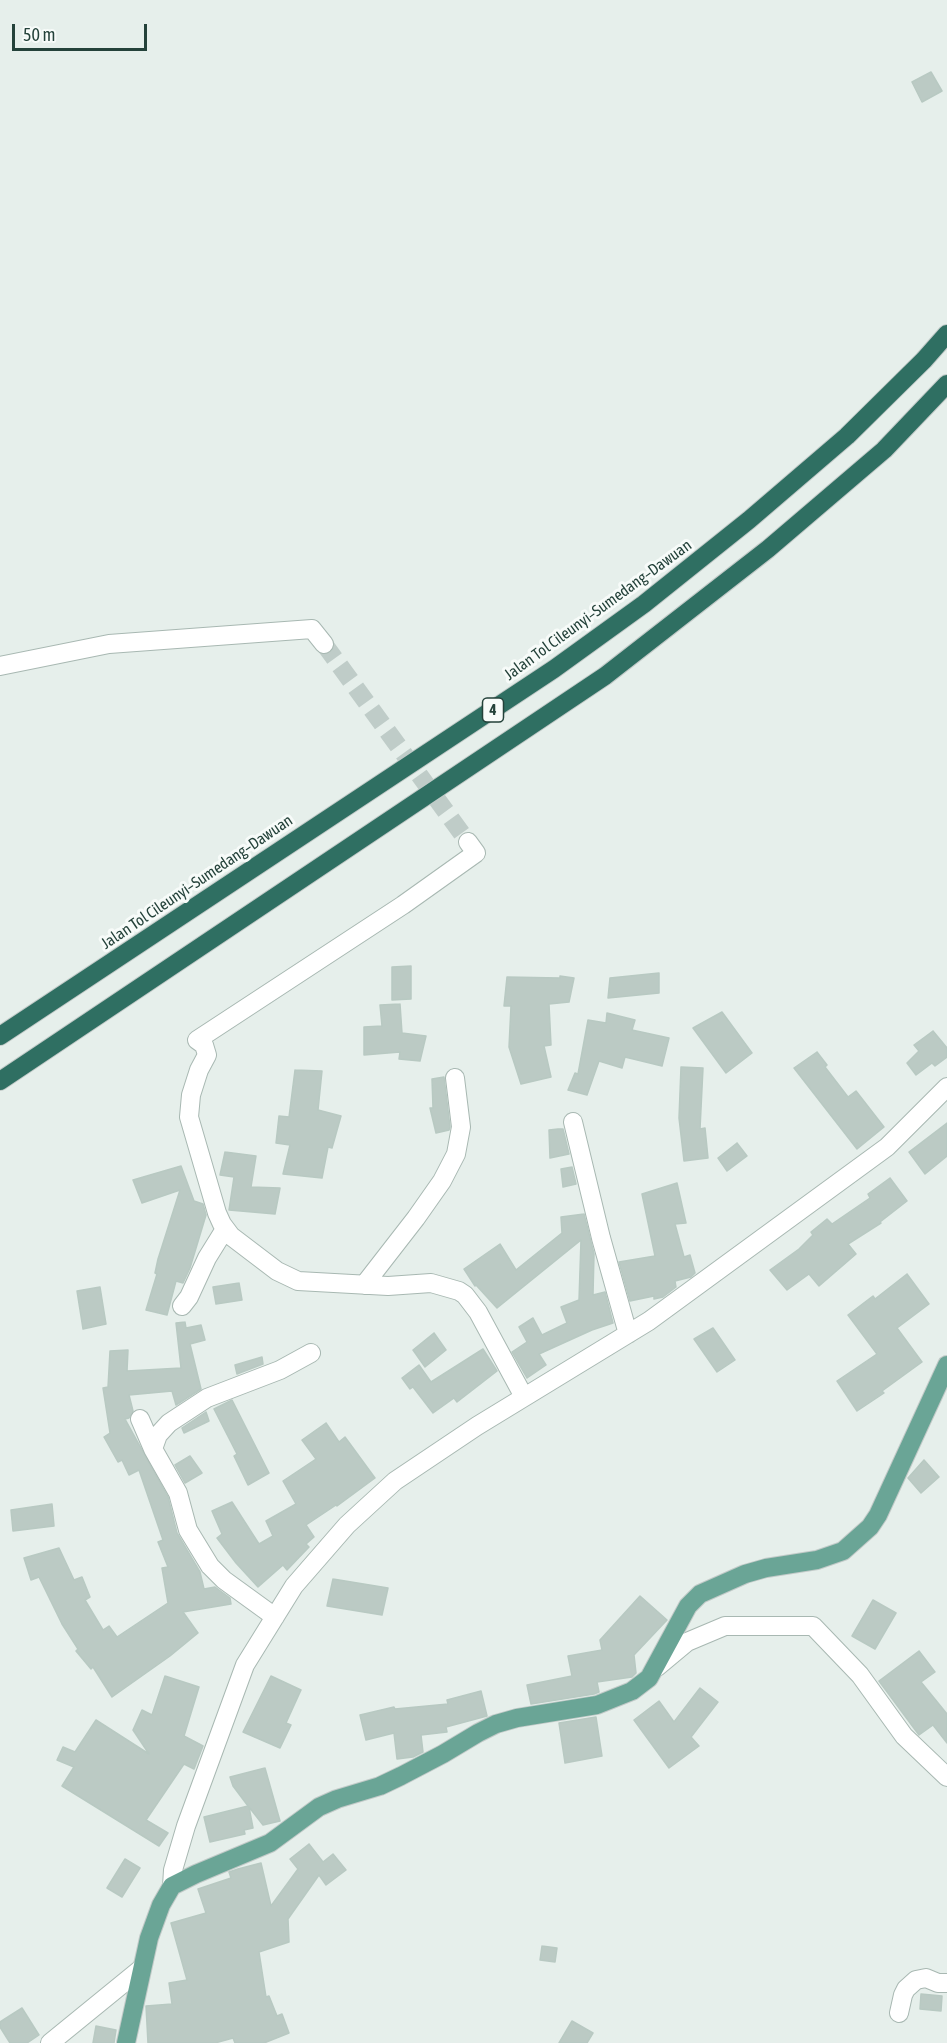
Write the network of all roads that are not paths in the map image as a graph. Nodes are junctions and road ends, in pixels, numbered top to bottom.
1 (947, 334) edge
2 (947, 384) edge
3 (324, 644) tunnel mouth
4 (0, 666) edge
5 (468, 842) dead end
6 (0, 1036) edge
7 (455, 1078) dead end
8 (0, 1081) edge
9 (947, 1087) edge
10 (573, 1122) dead end
11 (225, 1229) junction
12 (364, 1285) junction
13 (182, 1306) dead end
14 (628, 1334) junction
15 (311, 1353) dead end
16 (947, 1365) edge
17 (524, 1397) junction
18 (140, 1419) dead end
19 (153, 1449) junction
20 (275, 1617) junction
21 (657, 1667) junction
22 (947, 1777) edge
23 (172, 1886) junction
24 (142, 1968) junction
25 (947, 1983) edge
26 (899, 2013) dead end
27 (50, 2043) edge
28 (126, 2043) edge

1 - 6 highway, Jalan Tol Cileunyi–Sumedang–Dawuan / 4
2 - 8 highway, 4
3 - 4 street
5 - 11 street
7 - 12 street
9 - 14 street
10 - 14 street
11 - 12 street
11 - 13 street
12 - 17 street
14 - 17 street
15 - 19 street
16 - 21 main road
17 - 20 street
18 - 19 street
19 - 20 street
20 - 23 street
21 - 22 street
21 - 23 main road
23 - 24 main road
24 - 27 street
24 - 28 main road
25 - 26 street

